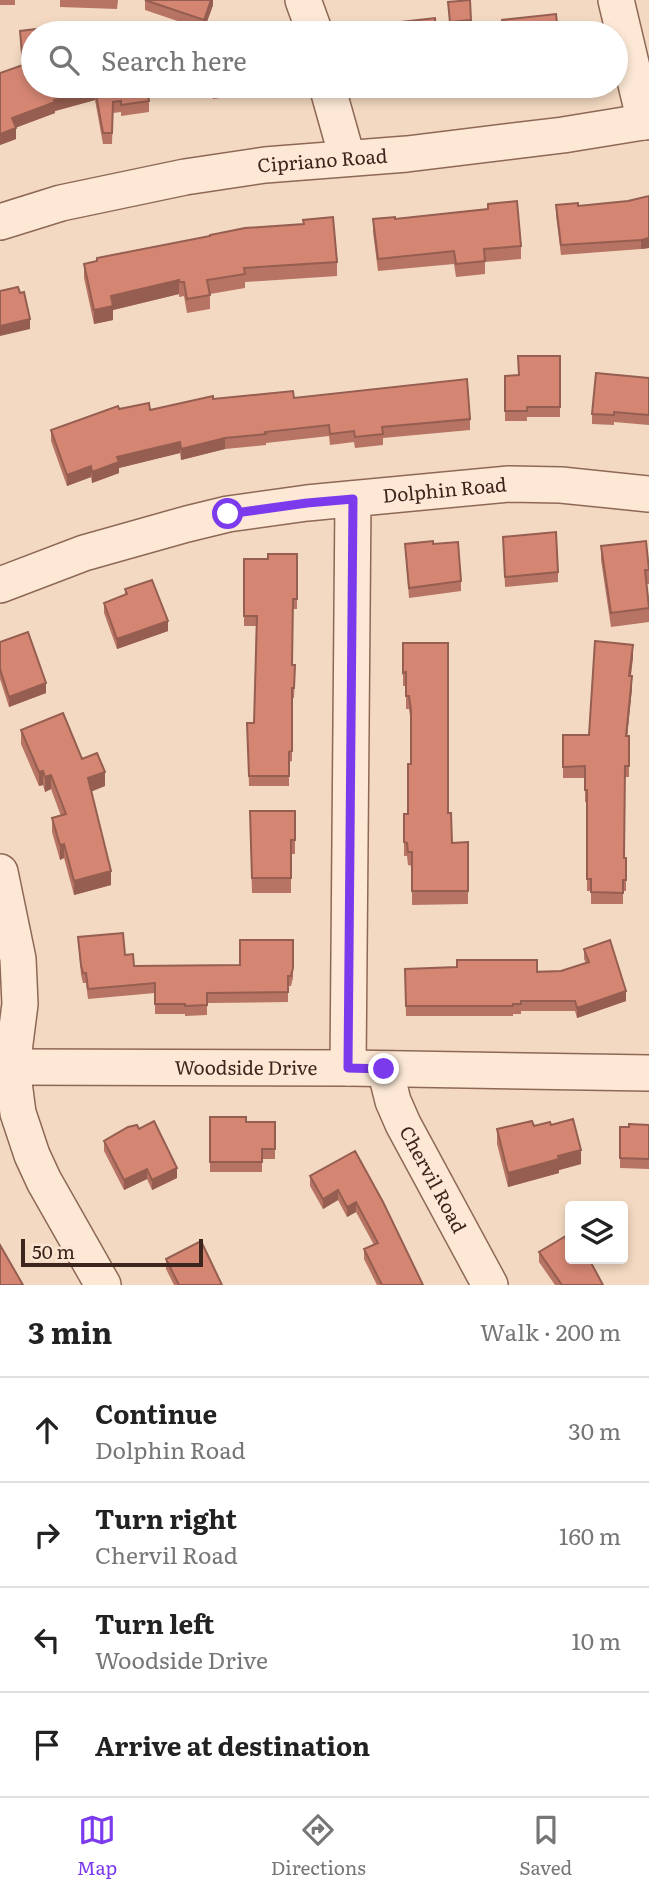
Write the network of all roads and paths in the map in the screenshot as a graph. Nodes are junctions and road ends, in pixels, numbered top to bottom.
1 (303, 0) edge
2 (616, 0) edge
3 (310, 21) edge
4 (621, 21) edge
5 (628, 47) edge
6 (330, 98) edge
7 (647, 121) edge
8 (346, 157) junction
9 (0, 222) edge
10 (649, 494) edge
11 (353, 499) junction
12 (0, 585) edge
13 (0, 872) edge
14 (12, 1067) junction
15 (348, 1068) junction
16 (384, 1069) junction
17 (649, 1073) edge
18 (103, 1285) edge
19 (490, 1285) edge

1 - 3 street
2 - 4 street
5 - 7 street
6 - 8 street
7 - 8 street, Cipriano Road
8 - 9 street, Cipriano Road
10 - 11 street, Dolphin Road
11 - 12 street, Dolphin Road
11 - 15 street
13 - 14 street
14 - 15 street, Woodside Drive
14 - 18 street
15 - 16 street, Woodside Drive
16 - 17 street, Woodside Drive
16 - 19 street, Chervil Road

